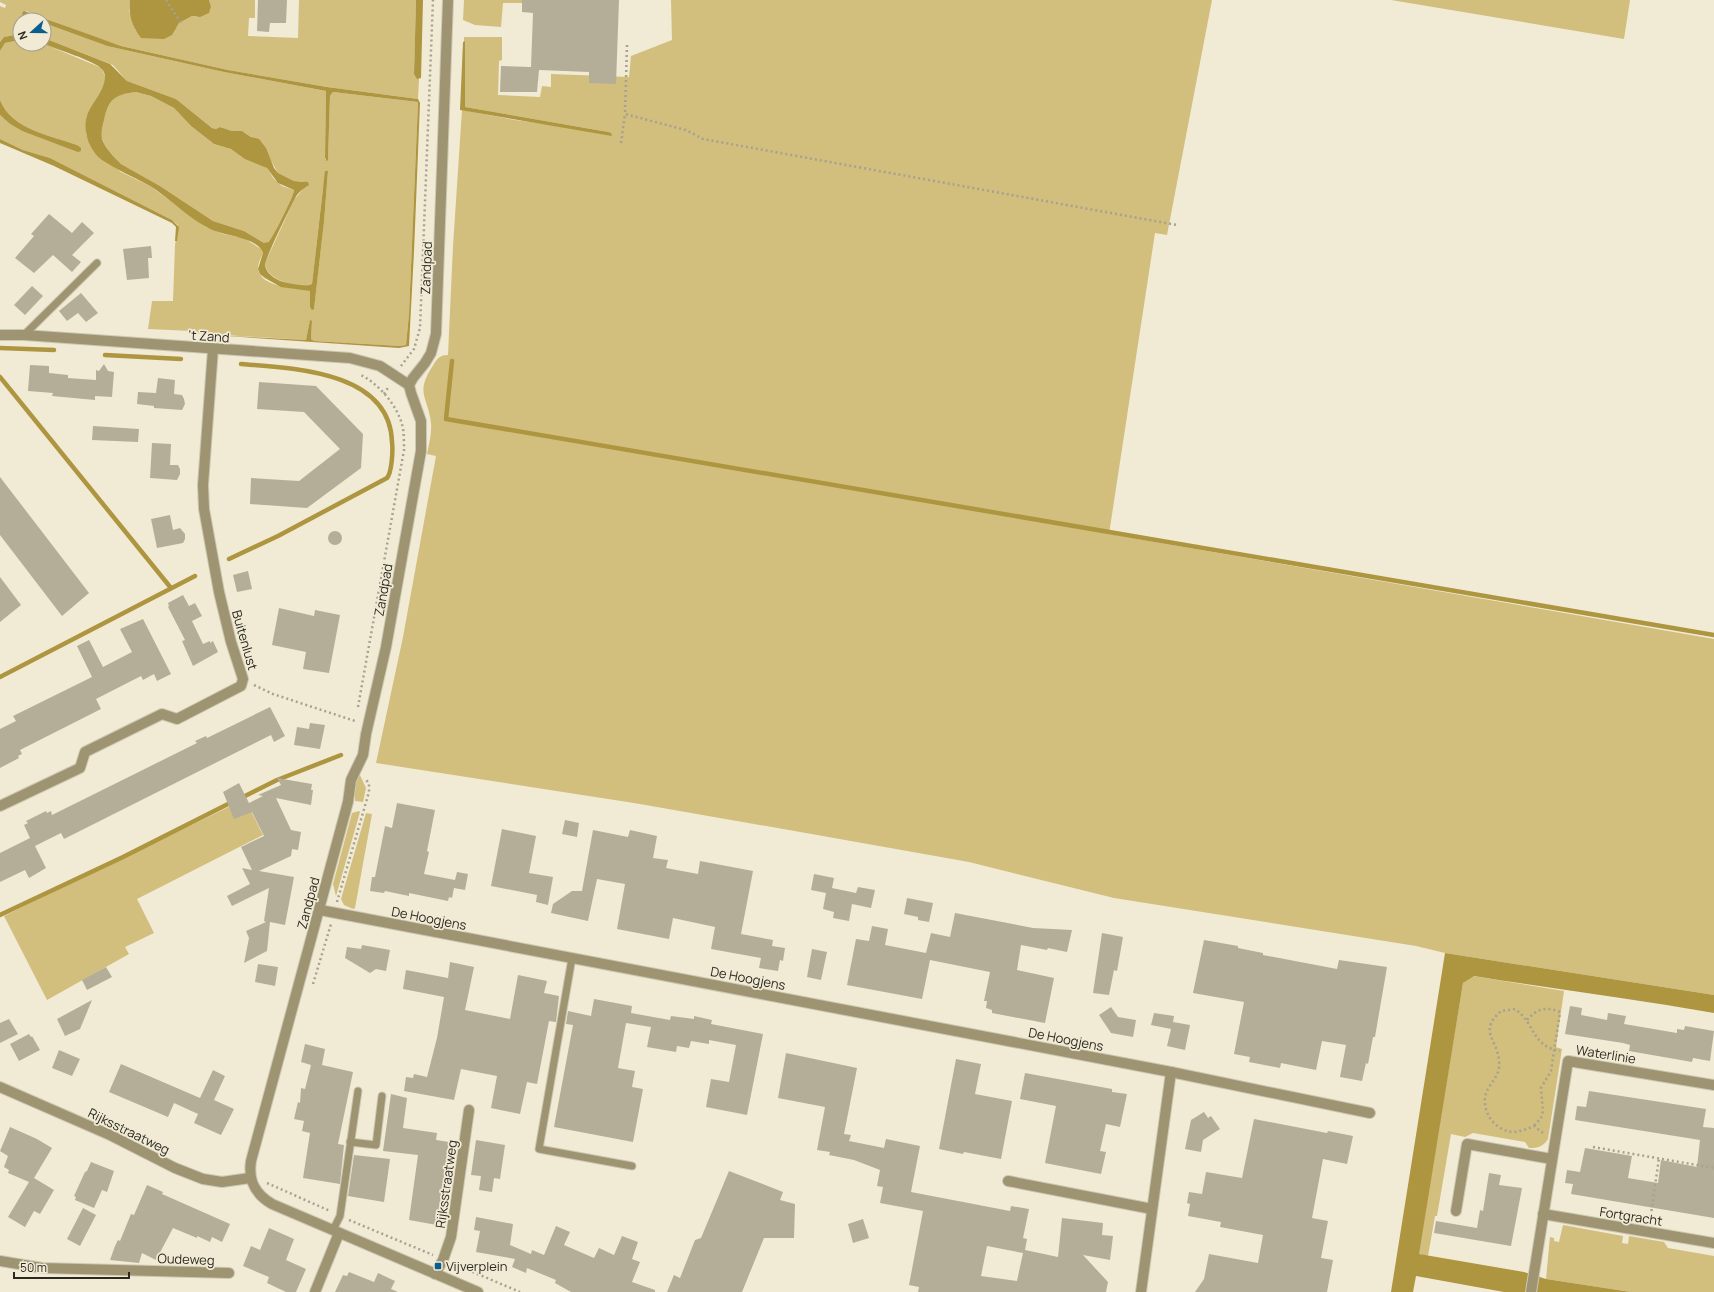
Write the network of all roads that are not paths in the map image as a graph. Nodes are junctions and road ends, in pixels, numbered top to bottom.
1 (448, 0) edge
2 (97, 264) dead end
3 (0, 335) edge
4 (24, 335) junction
5 (213, 349) junction
6 (410, 385) junction
7 (0, 806) edge
8 (320, 910) junction
9 (572, 958) junction
10 (1171, 1072) junction
11 (1714, 1085) edge
12 (0, 1087) edge
13 (358, 1091) dead end
14 (382, 1096) dead end
15 (470, 1110) dead end
16 (1370, 1113) dead end
17 (350, 1142) junction
18 (1552, 1159) junction
19 (632, 1166) dead end
20 (250, 1178) junction
21 (1008, 1181) dead end
22 (1152, 1209) junction
23 (1456, 1211) dead end
24 (1543, 1214) junction
25 (336, 1231) junction
26 (1714, 1243) edge
27 (0, 1261) edge
28 (229, 1273) dead end
29 (435, 1274) junction
30 (315, 1292) edge
31 (478, 1292) edge
32 (1141, 1292) edge
33 (1531, 1292) edge

1 - 6 street, Zandpad
2 - 4 lane
3 - 4 street, 't Zand
4 - 5 street, 't Zand
5 - 6 street, 't Zand
5 - 7 street, Buitenlust
6 - 8 street, Zandpad
8 - 9 street, De Hoogjens
8 - 20 street, Zandpad
9 - 10 street, De Hoogjens
9 - 19 lane
10 - 16 street, De Hoogjens
10 - 22 street
11 - 18 street, Waterlinie
12 - 20 street, Rijksstraatweg
13 - 17 lane
14 - 17 lane
15 - 29 street, Rijksstraatweg
17 - 25 lane
18 - 23 street
18 - 24 street, Waterlinie
20 - 25 street
21 - 22 street
22 - 32 street
24 - 26 street, Fortgracht
24 - 33 street, Waterlinie
25 - 29 street
25 - 30 street
27 - 28 street, Oudeweg
29 - 31 street

